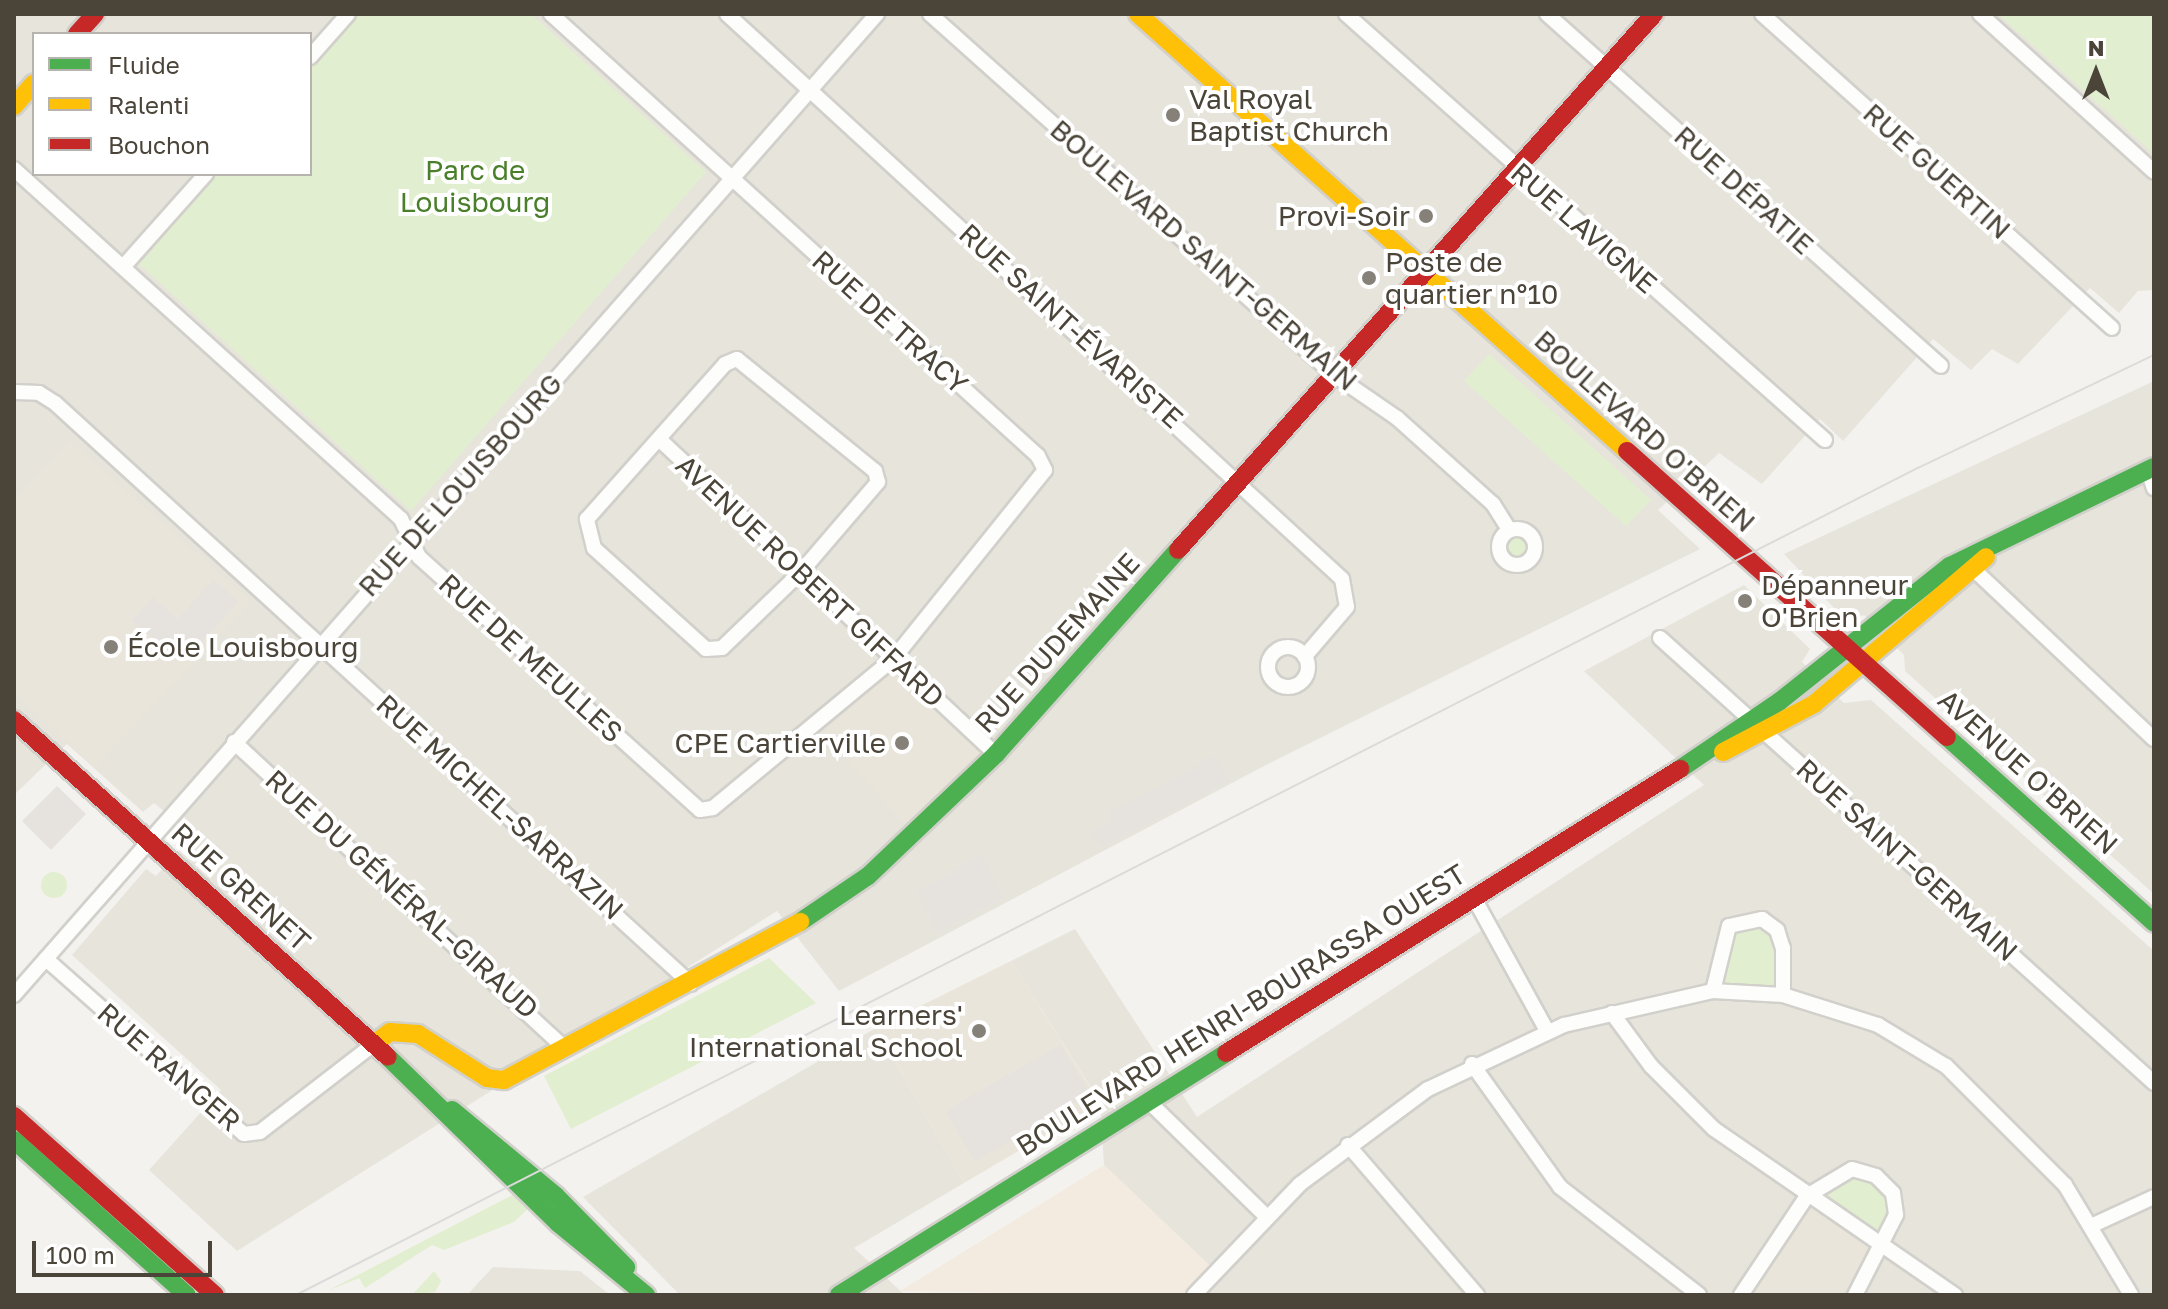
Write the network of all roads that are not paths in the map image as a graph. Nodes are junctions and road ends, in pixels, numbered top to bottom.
1 (95, 14) edge
2 (348, 14) edge
3 (551, 14) edge
4 (727, 14) edge
5 (877, 14) edge
6 (930, 14) edge
7 (1138, 14) edge
8 (1346, 14) edge
9 (1547, 14) edge
10 (1654, 14) edge
11 (1762, 14) edge
12 (1980, 14) edge
13 (79, 32) edge
14 (312, 55) edge
15 (1606, 67) junction
16 (32, 85) edge
17 (810, 90) junction
18 (14, 106) edge
19 (1517, 168) junction
20 (14, 169) edge
21 (2154, 172) edge
22 (204, 176) edge
23 (732, 178) junction
24 (123, 267) junction
25 (1423, 270) junction
26 (2112, 328) dead end
27 (1941, 366) dead end
28 (1333, 374) junction
29 (14, 392) edge
30 (660, 440) junction
31 (1825, 440) dead end
32 (2152, 475) edge
33 (1240, 479) junction
34 (1509, 530) dead end
35 (410, 538) junction
36 (1968, 564) junction
37 (800, 573) junction
38 (1660, 638) dead end
39 (320, 643) junction
40 (1847, 648) junction
41 (1305, 656) dead end
42 (894, 658) junction
43 (1865, 664) junction
44 (14, 720) edge
45 (1759, 727) junction
46 (2154, 739) edge
47 (234, 742) junction
48 (996, 754) junction
49 (148, 841) junction
50 (1474, 898) junction
51 (2154, 923) edge
52 (46, 959) junction
53 (691, 984) junction
54 (1713, 991) junction
55 (14, 995) edge
56 (1783, 995) junction
57 (1612, 1013) junction
58 (1547, 1031) junction
59 (374, 1044) junction
60 (565, 1049) junction
61 (1472, 1064) junction
62 (2154, 1083) edge
63 (1148, 1101) junction
64 (14, 1116) edge
65 (14, 1140) edge
66 (1348, 1145) junction
67 (1807, 1196) junction
68 (2154, 1197) edge
69 (1266, 1216) junction
70 (2093, 1225) junction
71 (1885, 1249) junction
72 (187, 1295) edge
73 (215, 1295) edge
74 (649, 1295) edge
75 (839, 1295) edge
76 (1194, 1295) edge
77 (1477, 1295) edge
78 (1699, 1295) edge
79 (1741, 1295) edge
80 (1855, 1295) edge
81 (1955, 1295) edge
82 (2131, 1295) edge

1 - 13 street
2 - 14 street
3 - 23 street, RUE DE TRACY
4 - 17 street, RUE SAINT-ÉVARISTE
5 - 17 street, RUE DE LOUISBOURG
6 - 28 street, BOULEVARD SAINT-GERMAIN
7 - 25 street, BOULEVARD O'BRIEN
8 - 19 street, RUE LAVIGNE
9 - 15 street, RUE DÉPATIE
10 - 15 street, RUE DUDEMAINE
11 - 26 street, RUE GUERTIN
12 - 21 street
15 - 19 street, RUE DUDEMAINE
15 - 27 street, RUE DÉPATIE
16 - 18 street
17 - 23 street, RUE DE LOUISBOURG
17 - 33 street, RUE SAINT-ÉVARISTE
19 - 25 street, RUE DUDEMAINE
19 - 31 street, RUE LAVIGNE
20 - 24 street, RUE DE MEULLES
22 - 24 street
23 - 35 street, RUE DE LOUISBOURG
23 - 42 street, RUE DE TRACY
24 - 35 street, RUE DE MEULLES
25 - 28 street, RUE DUDEMAINE
25 - 40 street, BOULEVARD O'BRIEN
28 - 33 street, RUE DUDEMAINE
28 - 34 street, BOULEVARD SAINT-GERMAIN
29 - 39 street, RUE MICHEL-SARRAZIN
30 - 37 street, AVENUE ROBERT GIFFARD
30 - 37 street
30 - 37 street
32 - 36 street, BOULEVARD HENRI-BOURASSA OUEST
33 - 41 street, RUE SAINT-ÉVARISTE
33 - 48 street, RUE DUDEMAINE
35 - 39 street, RUE DE LOUISBOURG
35 - 42 street, RUE DE MEULLES
36 - 40 street, BOULEVARD HENRI-BOURASSA OUEST
36 - 43 street, BOULEVARD HENRI-BOURASSA OUEST
36 - 46 street
37 - 42 street, AVENUE ROBERT GIFFARD
38 - 45 street, RUE SAINT-GERMAIN
39 - 47 street, RUE DE LOUISBOURG
39 - 53 street, RUE MICHEL-SARRAZIN
40 - 43 street, BOULEVARD O'BRIEN
40 - 45 street, BOULEVARD HENRI-BOURASSA OUEST
42 - 48 street, AVENUE ROBERT GIFFARD
43 - 45 street, BOULEVARD HENRI-BOURASSA OUEST
43 - 51 street, AVENUE O'BRIEN
44 - 49 street, RUE GRENET
45 - 50 street, BOULEVARD HENRI-BOURASSA OUEST
45 - 62 street, RUE SAINT-GERMAIN
47 - 49 street, RUE DE LOUISBOURG
47 - 60 street, RUE DU GÉNÉRAL-GIRAUD
48 - 53 street, RUE DUDEMAINE
49 - 52 street, RUE DE LOUISBOURG
49 - 59 street, RUE GRENET
50 - 58 street
50 - 63 street, BOULEVARD HENRI-BOURASSA OUEST
52 - 55 street, RUE DE LOUISBOURG
52 - 59 street, RUE RANGER
53 - 60 street, RUE DUDEMAINE
54 - 56 street
54 - 56 street
54 - 57 street
56 - 70 street
57 - 58 street
57 - 67 street
58 - 61 street
59 - 60 street, RUE DUDEMAINE
59 - 74 street, RUE GRENET
61 - 66 street
61 - 78 street
63 - 69 street
63 - 75 street, BOULEVARD HENRI-BOURASSA OUEST
64 - 73 street
65 - 72 street
66 - 69 street
66 - 77 street
67 - 71 street
67 - 71 street
67 - 79 street
68 - 70 street
69 - 76 street
70 - 82 street
71 - 80 street
71 - 81 street

